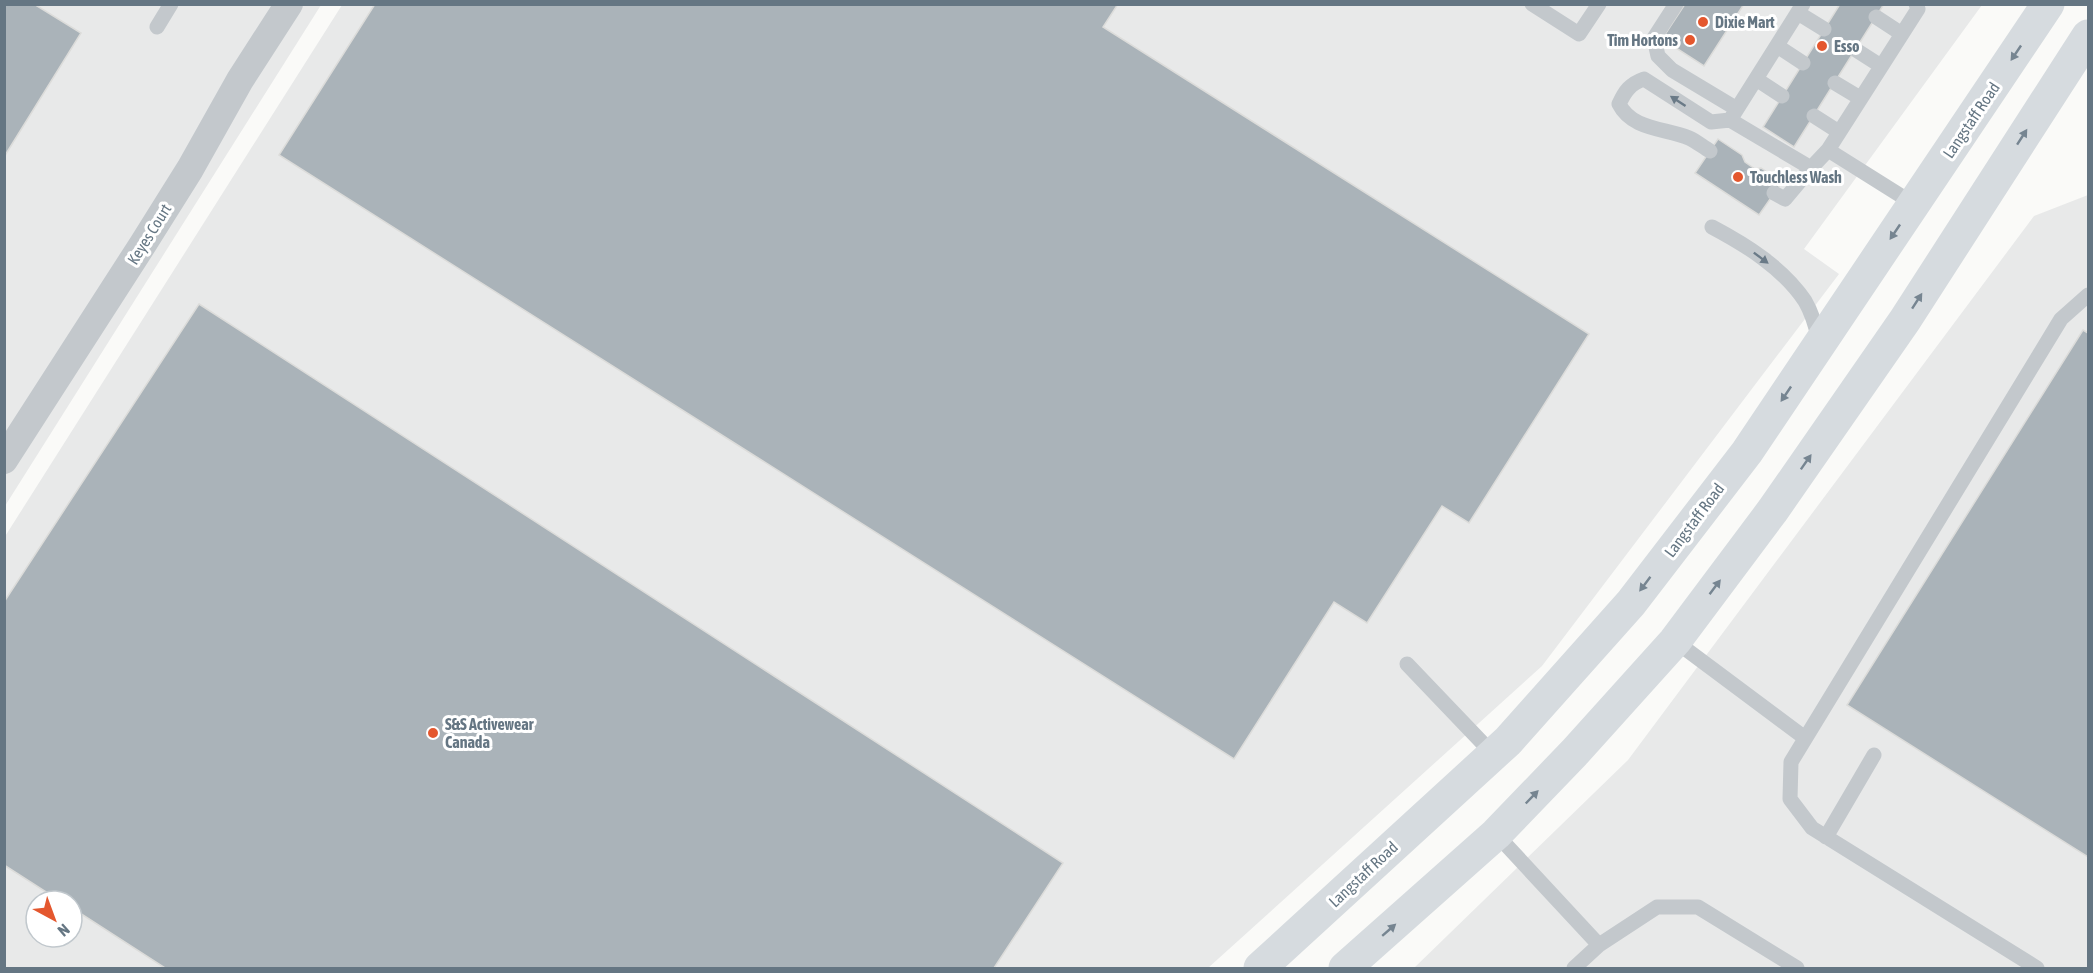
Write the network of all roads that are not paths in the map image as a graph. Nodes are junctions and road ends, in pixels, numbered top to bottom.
1 (171, 4) edge
2 (289, 4) edge
3 (1532, 4) edge
4 (1599, 4) edge
5 (1676, 4) edge
6 (1916, 4) edge
7 (2048, 4) edge
8 (1800, 9) edge
9 (1876, 17) dead end
10 (158, 27) dead end
11 (1824, 29) dead end
12 (1902, 34) junction
13 (2088, 36) edge
14 (1777, 46) junction
15 (1856, 50) dead end
16 (1803, 63) dead end
17 (1881, 66) junction
18 (1756, 79) junction
19 (1835, 83) dead end
20 (1782, 96) dead end
21 (1860, 98) junction
22 (1733, 115) junction
23 (1814, 116) dead end
24 (1839, 132) junction
25 (1828, 150) junction
26 (1710, 151) dead end
27 (1811, 168) junction
28 (1774, 193) dead end
29 (1914, 204) junction
30 (1712, 226) dead end
31 (2088, 295) edge
32 (1820, 343) junction
33 (4, 460) edge
34 (1675, 640) junction
35 (1407, 664) dead end
36 (1805, 738) junction
37 (1493, 754) junction
38 (1874, 755) dead end
39 (1496, 834) junction
40 (1826, 837) junction
41 (1599, 945) junction
42 (1260, 969) edge
43 (1345, 969) edge
44 (1574, 969) edge
45 (1797, 969) edge
46 (2037, 969) edge

1 - 10 lane
2 - 33 street, Keyes Court
3 - 4 lane
5 - 22 lane
6 - 12 lane
7 -> 29 main road, Langstaff Road
8 - 11 lane
8 - 14 lane
9 - 12 lane
12 - 17 lane
34 -> 13 main road
14 - 16 lane
14 - 18 lane
15 - 17 lane
17 - 21 lane
18 - 20 lane
18 - 22 lane
19 - 21 lane
21 - 24 lane
22 -> 26 lane
22 - 27 lane
23 - 24 lane
24 - 25 lane
25 - 27 lane
25 - 29 lane
27 - 28 lane
29 -> 32 main road, Langstaff Road
30 -> 32 lane
31 - 36 lane
32 -> 37 main road, Langstaff Road
34 - 36 lane
39 -> 34 main road
35 - 37 lane
36 - 40 lane
37 - 42 main road, Langstaff Road
38 - 40 lane
39 - 41 lane
43 -> 39 main road
40 - 46 lane
41 - 44 lane
41 - 45 lane

